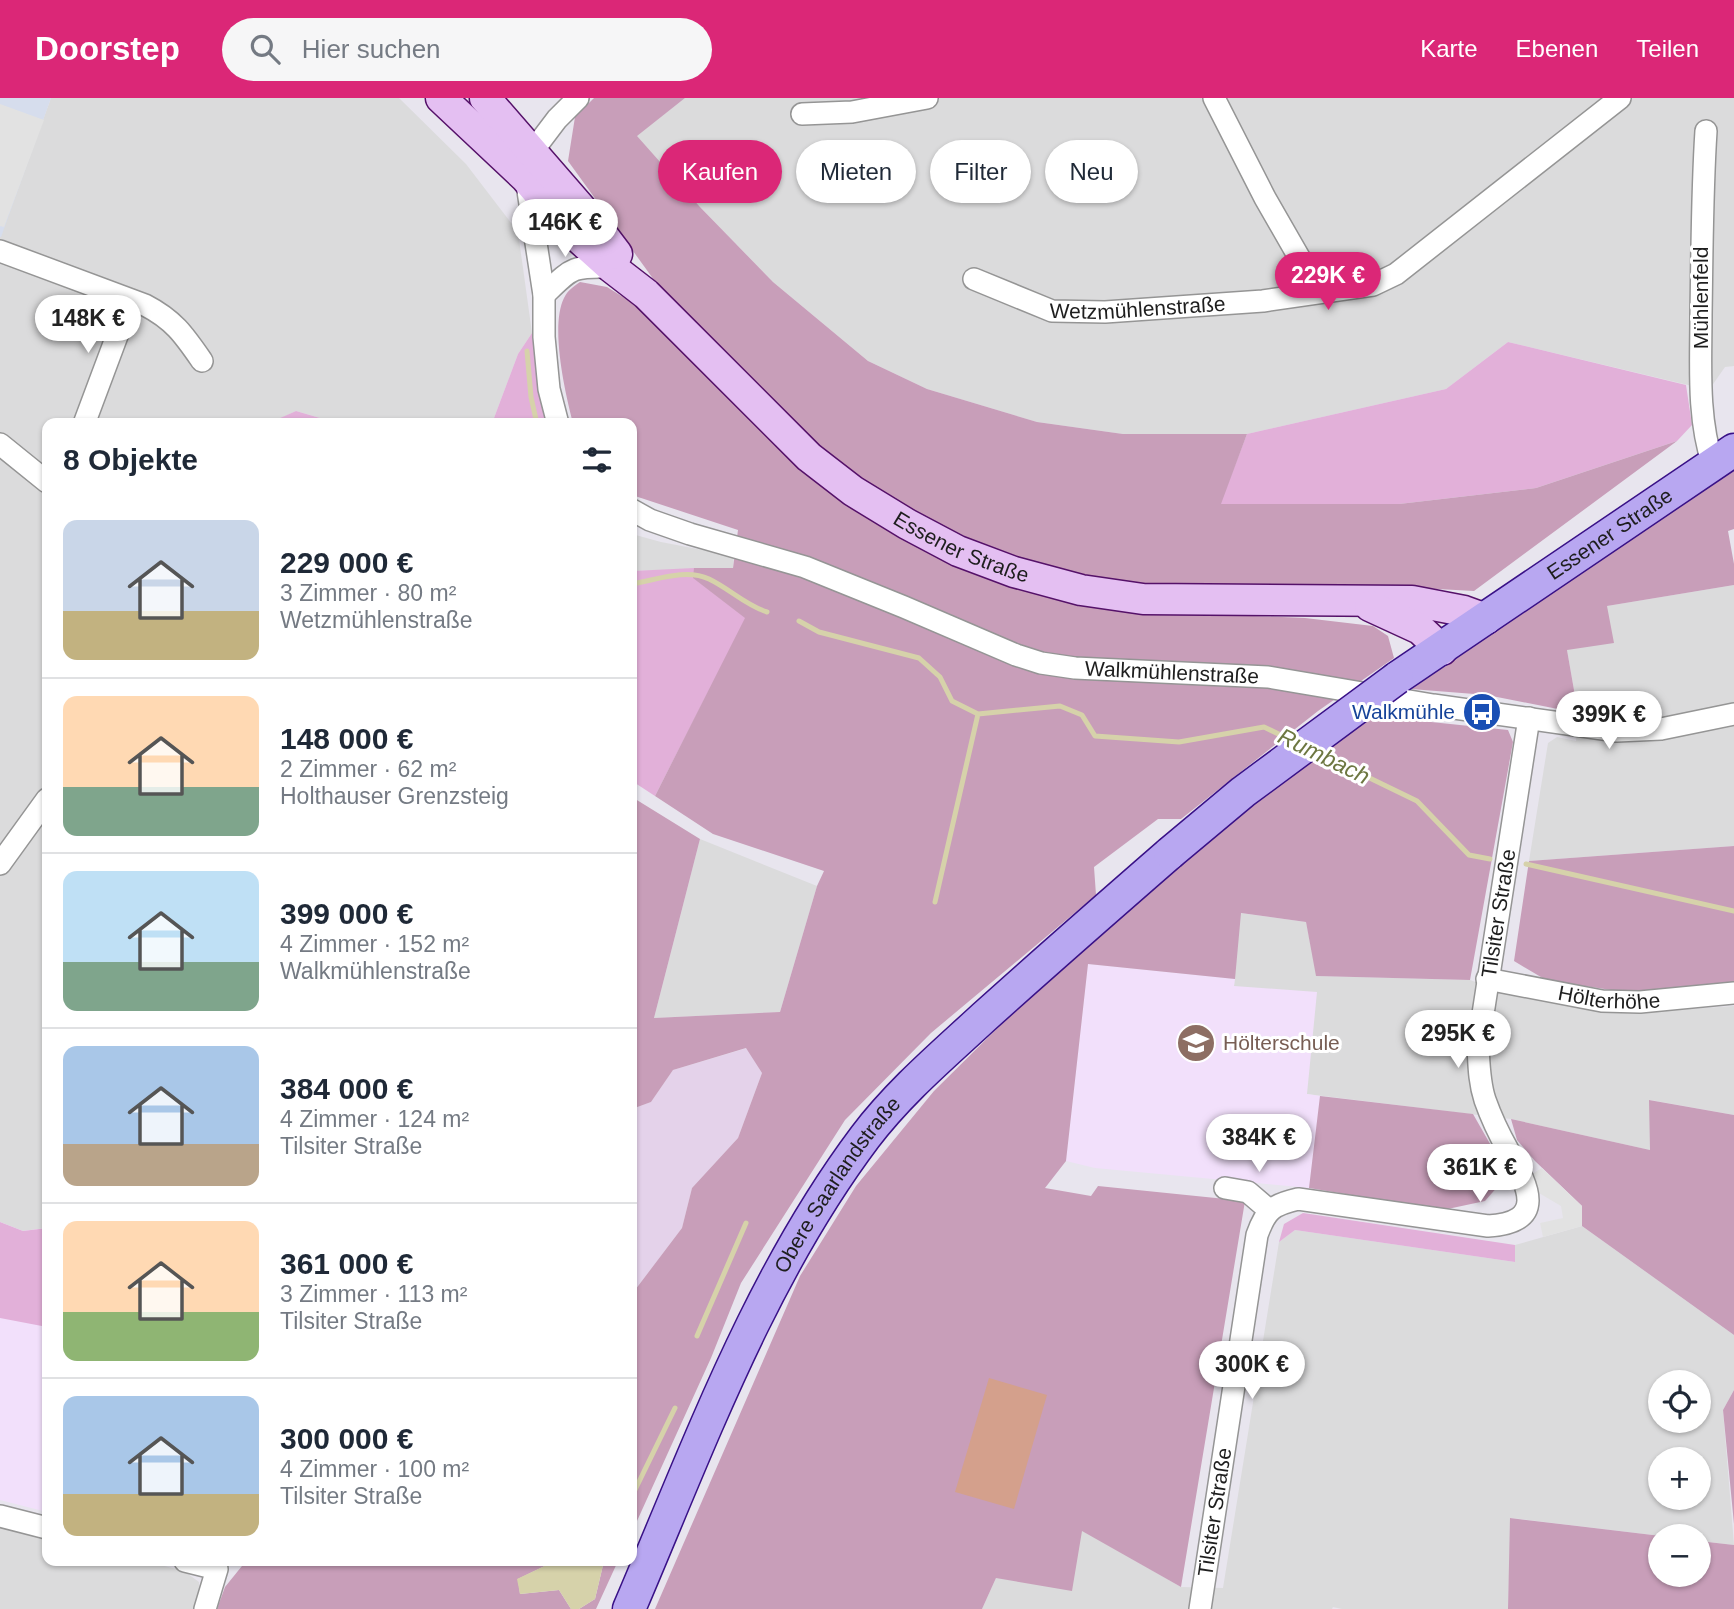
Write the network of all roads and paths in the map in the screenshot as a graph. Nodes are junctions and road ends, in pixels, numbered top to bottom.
1 (441, 98) edge
2 (485, 98) edge
3 (578, 98) edge
4 (927, 98) edge
5 (1214, 98) edge
6 (1620, 98) edge
7 (802, 114) dead end
8 (1706, 131) dead end
9 (529, 165) junction
10 (0, 251) edge
11 (611, 267) junction
12 (974, 279) dead end
13 (1319, 292) junction
14 (646, 294) junction
15 (544, 295) junction
16 (131, 300) junction
17 (202, 362) dead end
18 (86, 418) edge
19 (556, 418) edge
20 (0, 444) edge
21 (1723, 457) edge
22 (42, 478) edge
23 (637, 513) edge
24 (1360, 601) junction
25 (1486, 619) junction
26 (1442, 650) junction
27 (1397, 678) joint
28 (1734, 714) edge
29 (1529, 718) junction
30 (42, 805) edge
31 (3, 854) edge
32 (1488, 979) junction
33 (1734, 993) edge
34 (1225, 1188) dead end
35 (1269, 1210) junction
36 (0, 1516) edge
37 (42, 1527) edge
38 (206, 1566) edge
39 (205, 1609) edge
40 (629, 1609) edge
41 (1200, 1609) edge

1 - 9 main road, Essener Straße
2 - 9 main road, Essener Straße
3 - 9 street
4 - 7 street
5 - 13 street
6 - 13 street, Wetzmühlenstraße
8 - 21 street, Mühlenfeld
9 - 11 main road, Essener Straße
9 - 14 main road, Essener Straße
9 - 15 street
10 - 16 street
11 - 14 main road, Essener Straße
11 - 15 street
12 - 13 street, Wetzmühlenstraße
14 - 24 main road, Essener Straße
15 - 19 street
16 - 17 street
16 - 18 street
20 - 22 street
21 - 25 main road, Essener Straße
23 - 29 street, Walkmühlenstraße
24 - 25 main road, Essener Straße
24 - 26 main road, Essener Straße
25 - 26 main road, Essener Straße
26 - 27 main road, Essener Straße
27 - 40 main road, Obere Saarlandstraße, bridge
28 - 29 street, Walkmühlenstraße
29 - 32 street, Tilsiter Straße
30 - 31 street
32 - 33 street, Hölterhöhe
32 - 35 street, Tilsiter Straße
34 - 35 street
35 - 41 street, Tilsiter Straße
36 - 37 street
38 - 39 street

